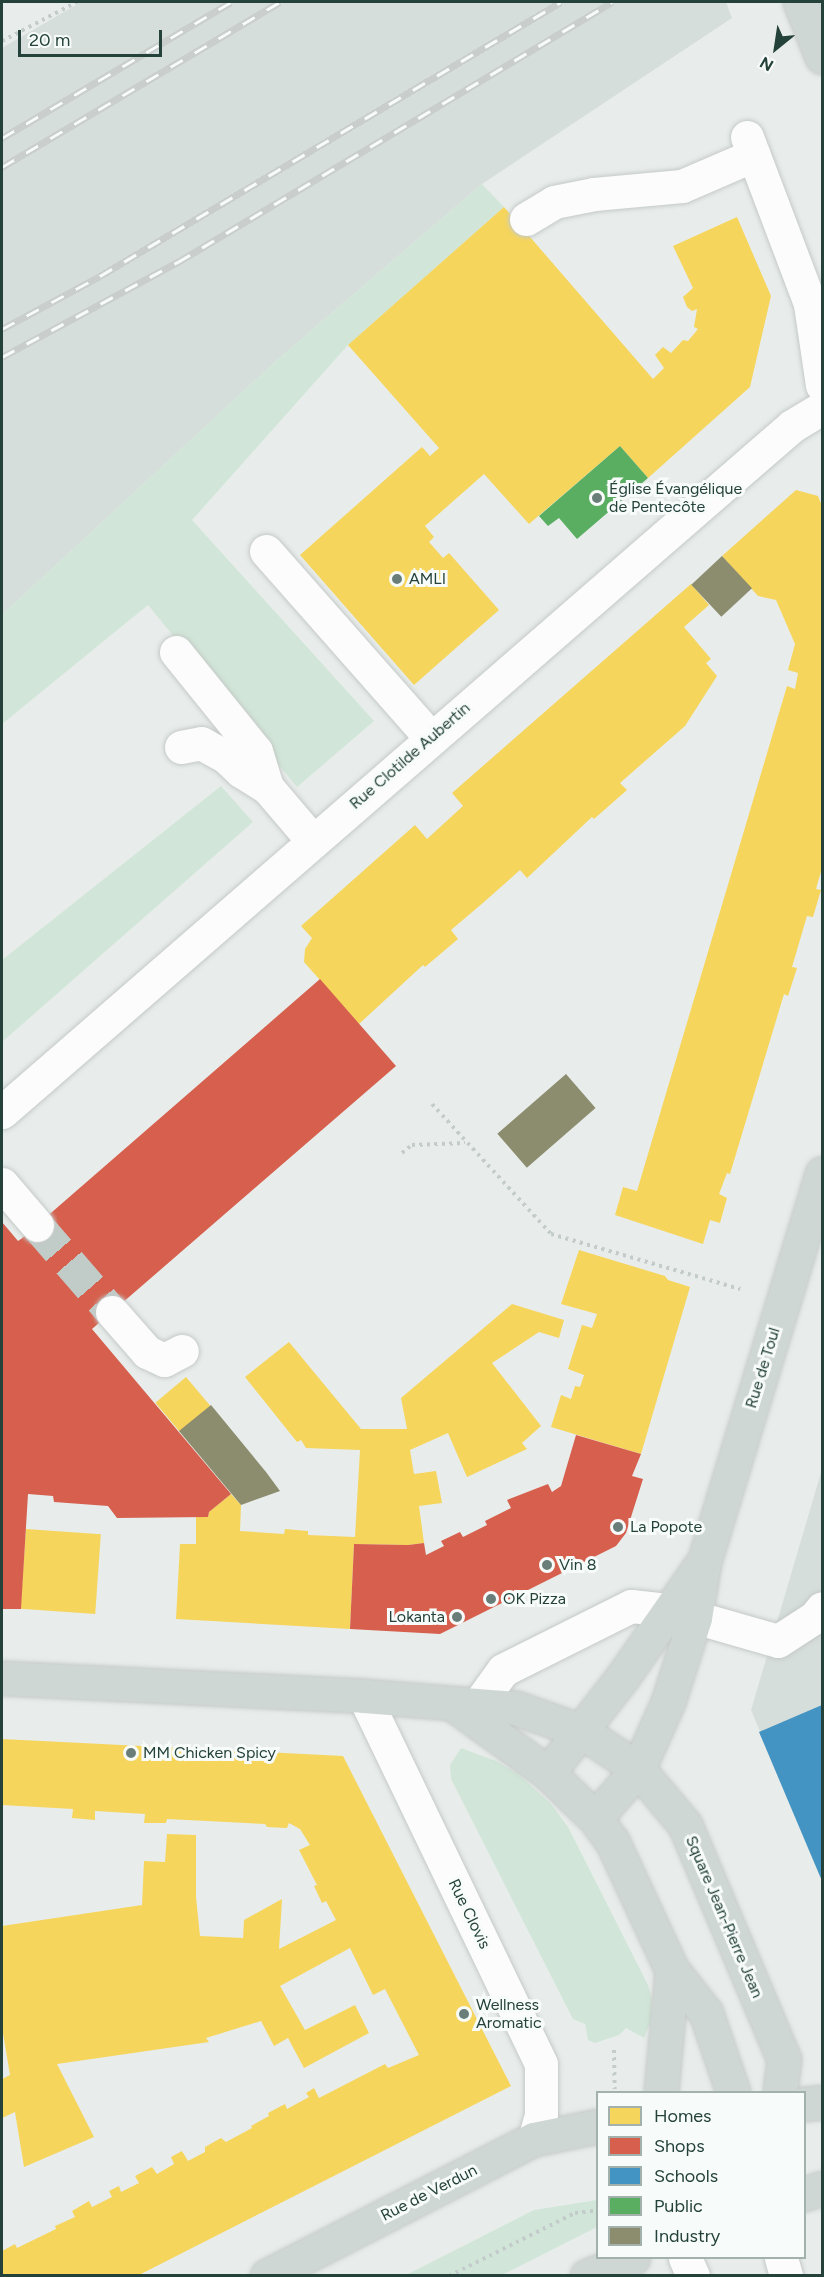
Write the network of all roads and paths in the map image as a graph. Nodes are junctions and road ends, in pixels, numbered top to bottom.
1 (77, 2) edge
2 (2, 41) edge
3 (526, 219) dead end
4 (822, 385) edge
5 (822, 408) edge
6 (266, 551) dead end
7 (176, 652) dead end
8 (431, 738) junction
9 (181, 747) dead end
10 (267, 787) junction
11 (313, 841) junction
12 (432, 1104) dead end
13 (2, 1112) edge
14 (466, 1143) junction
15 (402, 1153) dead end
16 (822, 1174) edge
17 (2, 1184) edge
18 (37, 1225) tunnel mouth
19 (740, 1289) dead end
20 (112, 1312) tunnel mouth
21 (182, 1351) dead end
22 (822, 1608) edge
23 (683, 1614) junction
24 (2, 1678) edge
25 (364, 1696) junction
26 (465, 1705) junction
27 (581, 1731) junction
28 (638, 1769) junction
29 (548, 1773) junction
30 (595, 1818) junction
31 (672, 1970) junction
32 (614, 2050) dead end
33 (615, 2091) edge
34 (661, 2091) edge
35 (733, 2091) edge
36 (780, 2091) edge
37 (822, 2102) edge
38 (806, 2104) edge
39 (596, 2126) edge
40 (534, 2139) junction
41 (822, 2188) edge
42 (806, 2193) edge
43 (596, 2210) edge
44 (630, 2259) edge
45 (685, 2259) edge
46 (781, 2259) edge
47 (267, 2276) edge
48 (449, 2276) edge
49 (586, 2276) edge
50 (693, 2276) edge
51 (786, 2276) edge

1 - 2 path
3 - 4 street
5 - 8 street, Rue Clotilde Aubertin
6 - 8 street
7 - 10 street
8 - 11 street, Rue Clotilde Aubertin
9 - 10 street
10 - 11 street
11 - 13 street, Rue Clotilde Aubertin
12 - 14 path
14 - 15 path
14 - 19 path
16 - 23 main road, Rue de Toul
17 - 18 street
20 - 21 street
22 - 23 street
23 - 26 street
23 - 27 main road, Rue de Toul
23 - 28 main road, Rue de Toul
24 - 25 main road
25 - 26 main road
25 - 40 street, Rue Clovis
26 - 27 main road, Square Jean-Pierre Jean
26 - 29 main road
27 - 28 main road, Square Jean-Pierre Jean
27 - 29 main road, Rue de Toul
28 - 30 main road, Rue de Toul
28 - 36 main road, Square Jean-Pierre Jean
29 - 30 main road
30 - 31 main road
31 - 34 main road
31 - 35 main road
32 - 33 path
37 - 38 main road
39 - 40 main road, Rue de Verdun
40 - 47 main road, Rue de Verdun
41 - 42 main road
43 - 48 path
44 - 49 main road
45 - 50 street
46 - 51 street

